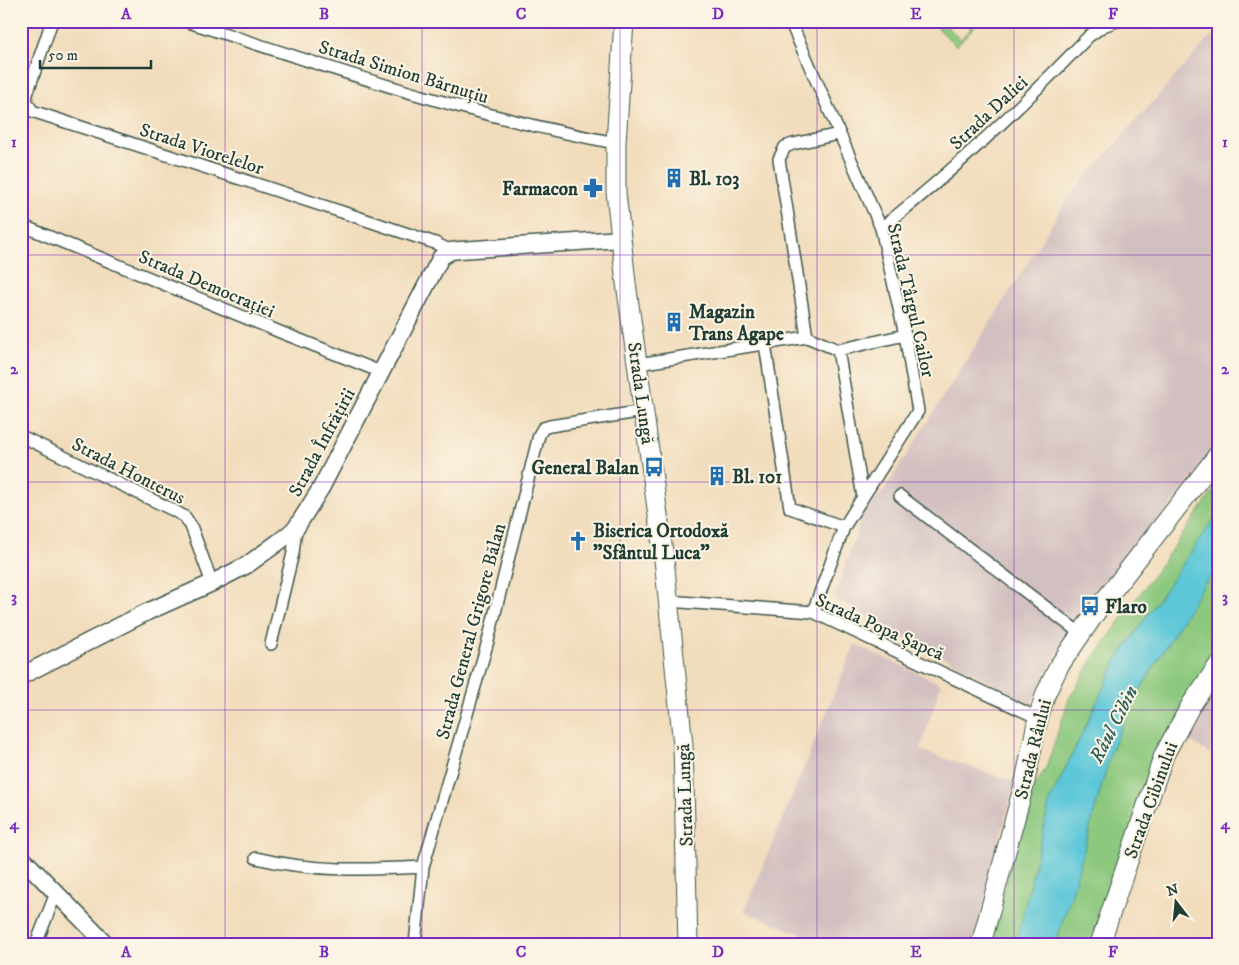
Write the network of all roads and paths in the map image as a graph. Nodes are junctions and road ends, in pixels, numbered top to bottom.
1 (52, 21) edge
2 (186, 21) edge
3 (624, 21) edge
4 (790, 21) edge
5 (1117, 21) edge
6 (839, 134) junction
7 (616, 143) junction
8 (21, 225) edge
9 (881, 228) junction
10 (621, 239) junction
11 (452, 252) junction
12 (905, 336) junction
13 (807, 338) junction
14 (765, 344) junction
15 (838, 350) junction
16 (638, 364) junction
17 (381, 372) junction
18 (644, 411) junction
19 (21, 436) edge
20 (1218, 455) edge
21 (900, 496) dead end
22 (863, 497) junction
23 (844, 527) junction
24 (296, 528) junction
25 (212, 583) junction
26 (668, 601) junction
27 (813, 612) junction
28 (1081, 634) junction
29 (271, 644) dead end
30 (1218, 666) edge
31 (21, 676) edge
32 (1038, 718) junction
33 (21, 857) edge
34 (256, 858) dead end
35 (423, 866) junction
36 (56, 893) junction
37 (36, 944) edge
38 (106, 944) edge
39 (415, 944) edge
40 (688, 944) edge
41 (981, 944) edge
42 (1100, 944) edge

1 - 11 street, Strada Viorelelor
2 - 7 street, Strada Simion Bărnuțiu
3 - 7 main road, Strada Lungă
4 - 6 street, Strada Târgul Cailor
5 - 9 street, Strada Daliei
6 - 9 street, Strada Târgul Cailor
6 - 13 street
7 - 10 main road, Strada Lungă
8 - 17 street, Strada Democrației
9 - 12 street, Strada Târgul Cailor
10 - 11 street
10 - 16 main road, Strada Lungă
11 - 17 street, Strada Înfrățirii
12 - 15 street
12 - 22 street, Strada Târgul Cailor
13 - 14 street
13 - 15 street
14 - 16 street
14 - 23 street
15 - 22 street
16 - 18 main road, Strada Lungă
17 - 24 street, Strada Înfrățirii
18 - 26 main road, Strada Lungă
18 - 35 street, Strada General Grigore Bălan
19 - 25 street, Strada Honterus
20 - 28 main road, Strada Râului
21 - 28 street
22 - 23 street, Strada Târgul Cailor
23 - 27 street, Strada Târgul Cailor
24 - 25 street, Strada Înfrățirii
24 - 29 street
25 - 31 street, Strada Înfrățirii
26 - 27 street, Strada Popa Șapcă
26 - 40 main road, Strada Lungă
27 - 32 street, Strada Popa Șapcă
28 - 32 main road, Strada Râului
30 - 42 main road, Strada Cibinului
32 - 41 main road, Strada Râului
33 - 36 street
34 - 35 street
35 - 39 street, Strada General Grigore Bălan
36 - 37 street
36 - 38 street

